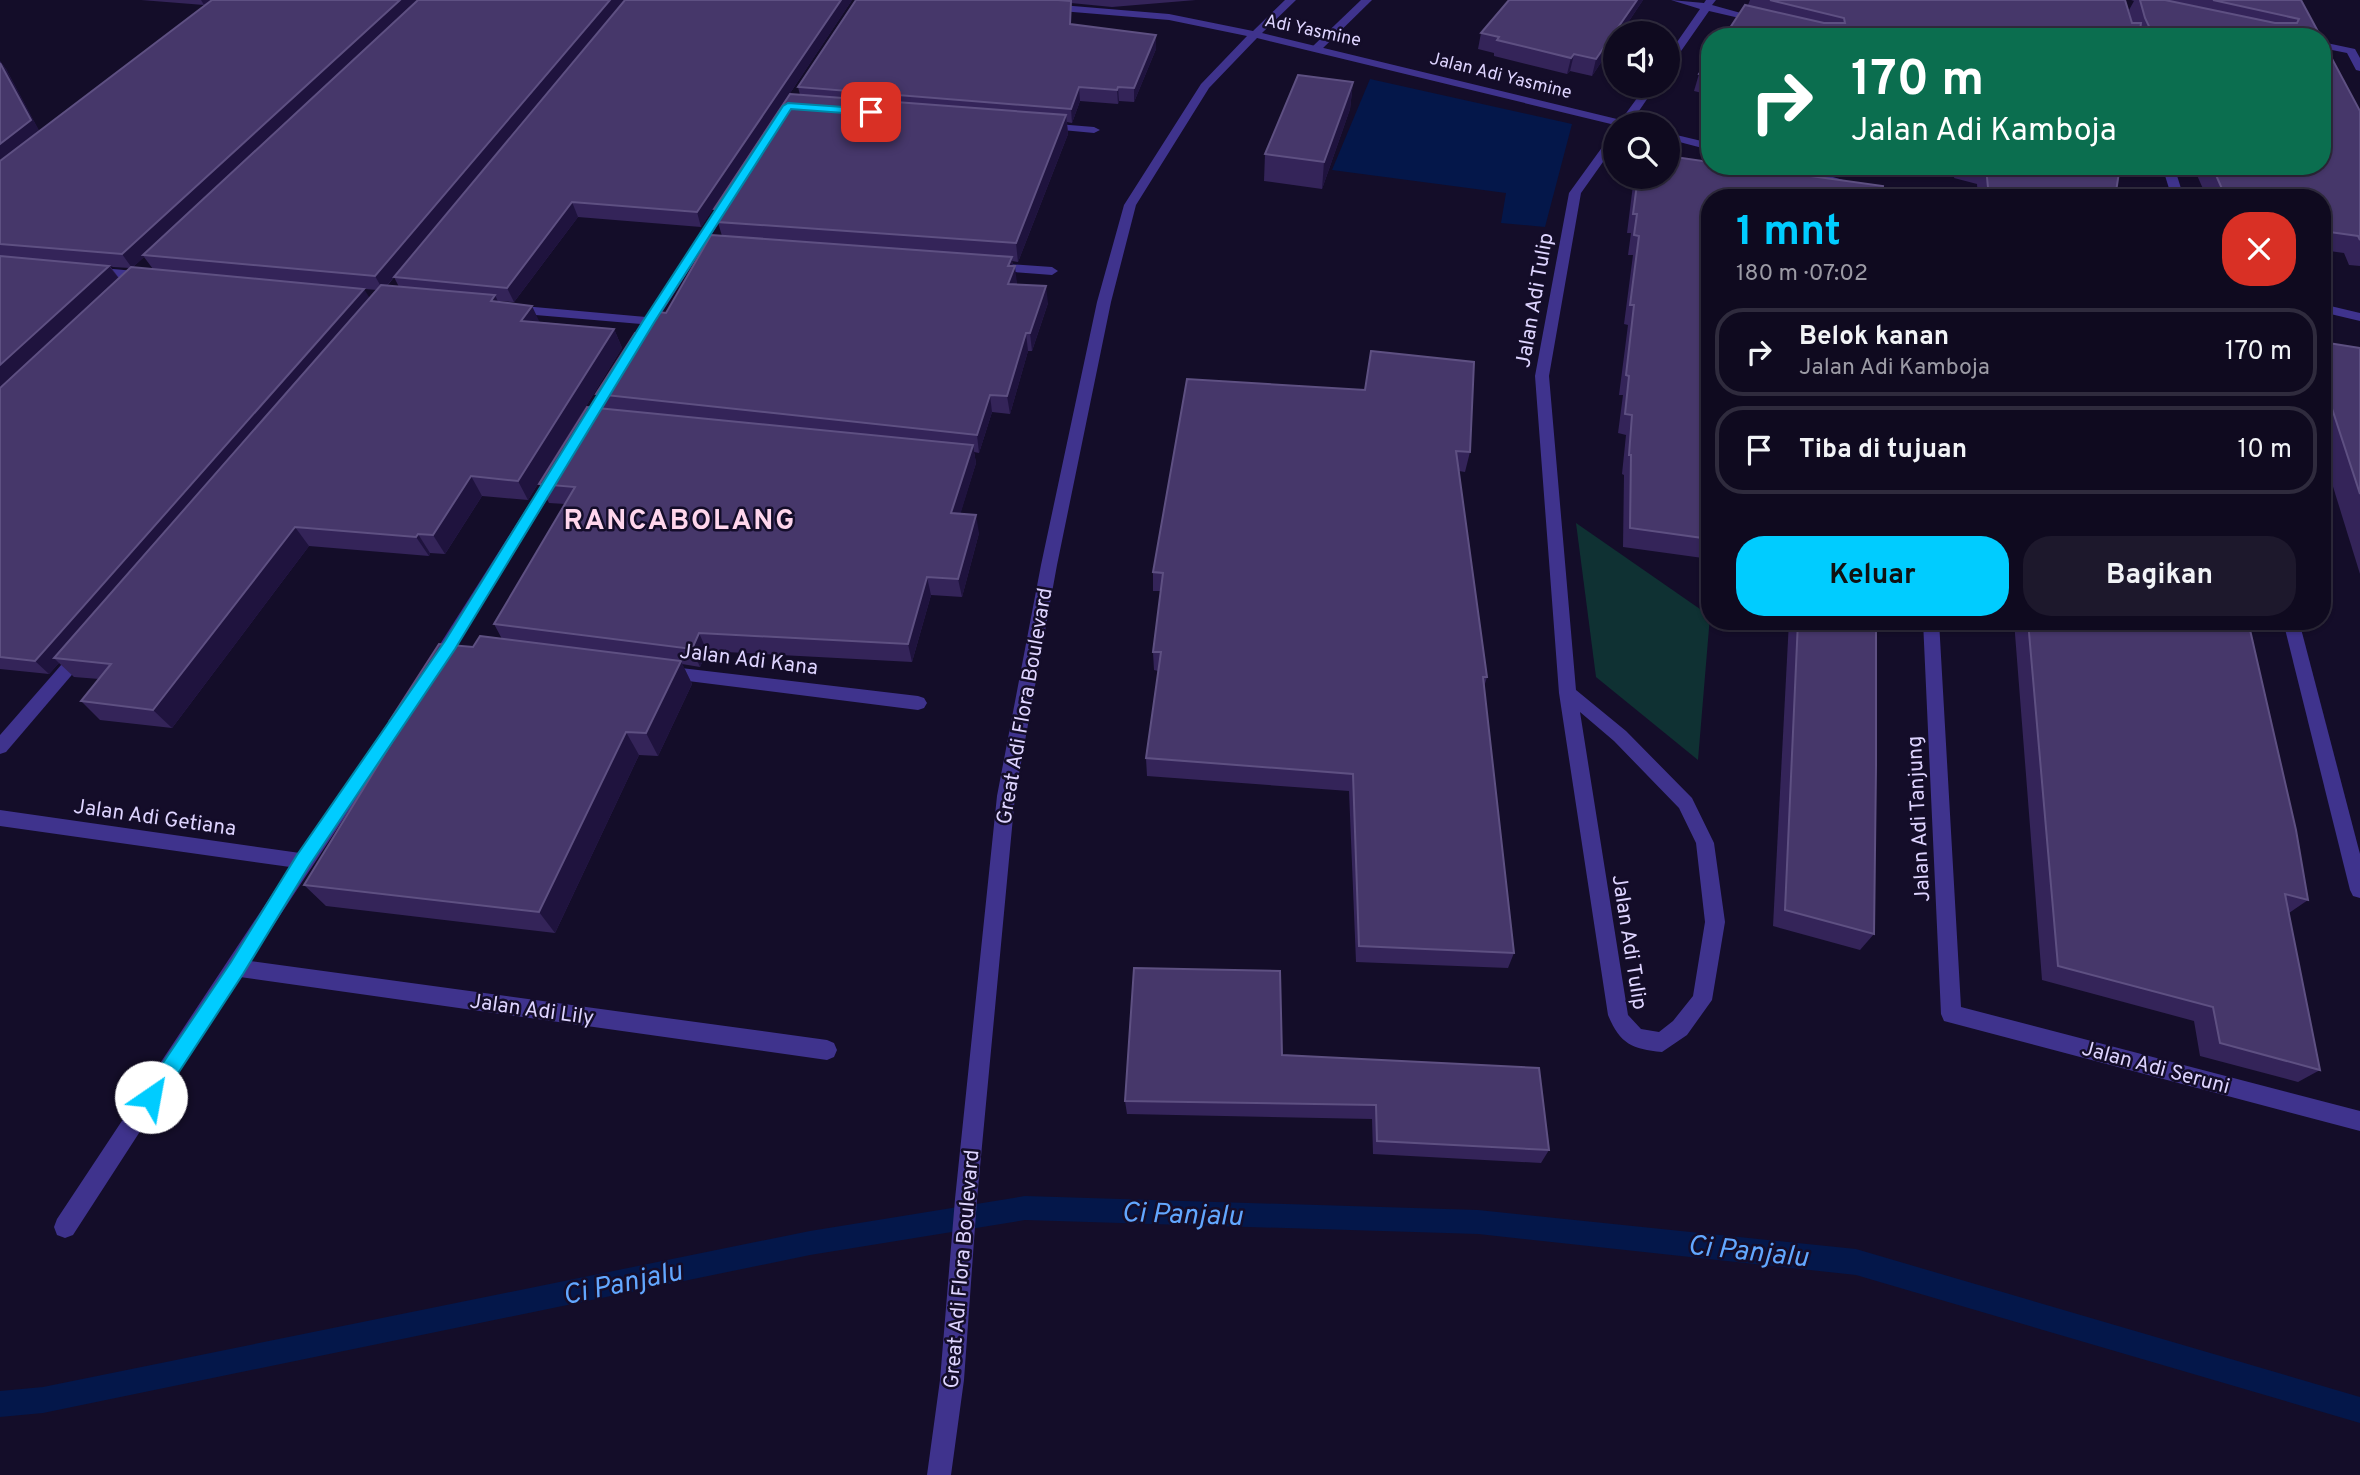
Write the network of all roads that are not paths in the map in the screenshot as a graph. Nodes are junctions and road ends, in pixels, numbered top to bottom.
1 (1291, 0) edge
2 (1367, 0) edge
3 (1676, 0) edge
4 (1709, 4) edge
5 (1032, 6) edge
6 (1769, 22) edge
7 (1254, 36) junction
8 (1680, 45) edge
9 (2331, 47) edge
10 (1317, 48) junction
11 (1368, 60) joint
12 (2360, 68) edge
13 (1603, 119) edge
14 (1038, 126) edge
15 (1094, 130) dead end
16 (1680, 139) edge
17 (1701, 145) edge
18 (1603, 154) edge
19 (1814, 175) edge
20 (736, 187) edge
21 (1866, 189) edge
22 (984, 266) edge
23 (82, 270) edge
24 (1052, 271) dead end
25 (165, 278) edge
26 (498, 308) edge
27 (2331, 310) edge
28 (2360, 317) edge
29 (649, 321) junction
30 (623, 364) edge
31 (562, 464) edge
32 (1931, 630) edge
33 (2293, 630) edge
34 (90, 643) edge
35 (643, 669) edge
36 (1568, 693) junction
37 (918, 704) dead end
38 (0, 747) edge
39 (0, 818) edge
40 (303, 861) junction
41 (2360, 890) edge
42 (237, 968) junction
43 (1951, 1014) joint
44 (827, 1050) dead end
45 (2360, 1121) edge
46 (65, 1227) dead end
47 (939, 1475) edge

1 - 7 street, Great Adi Flora Boulevard
2 - 10 street
3 - 4 street
4 - 6 street
4 - 8 street
5 - 7 street, Adi Yasmine
7 - 10 street, Adi Yasmine
7 - 47 street, Great Adi Flora Boulevard
9 - 12 street
10 - 11 street, Adi Yasmine
11 - 13 street, Jalan Adi Yasmine
14 - 15 street
16 - 17 street
18 - 36 street, Jalan Adi Tulip
19 - 21 street
20 - 29 street
22 - 24 street
23 - 25 street
26 - 29 street
27 - 28 street
29 - 30 street
31 - 40 street
32 - 43 street, Jalan Adi Tanjung
33 - 41 street
34 - 38 street
35 - 37 street, Jalan Adi Kana
36 - 36 street, Jalan Adi Tulip
39 - 40 street, Jalan Adi Getiana
40 - 42 street
42 - 44 street, Jalan Adi Lily
42 - 46 street
43 - 45 street, Jalan Adi Seruni

